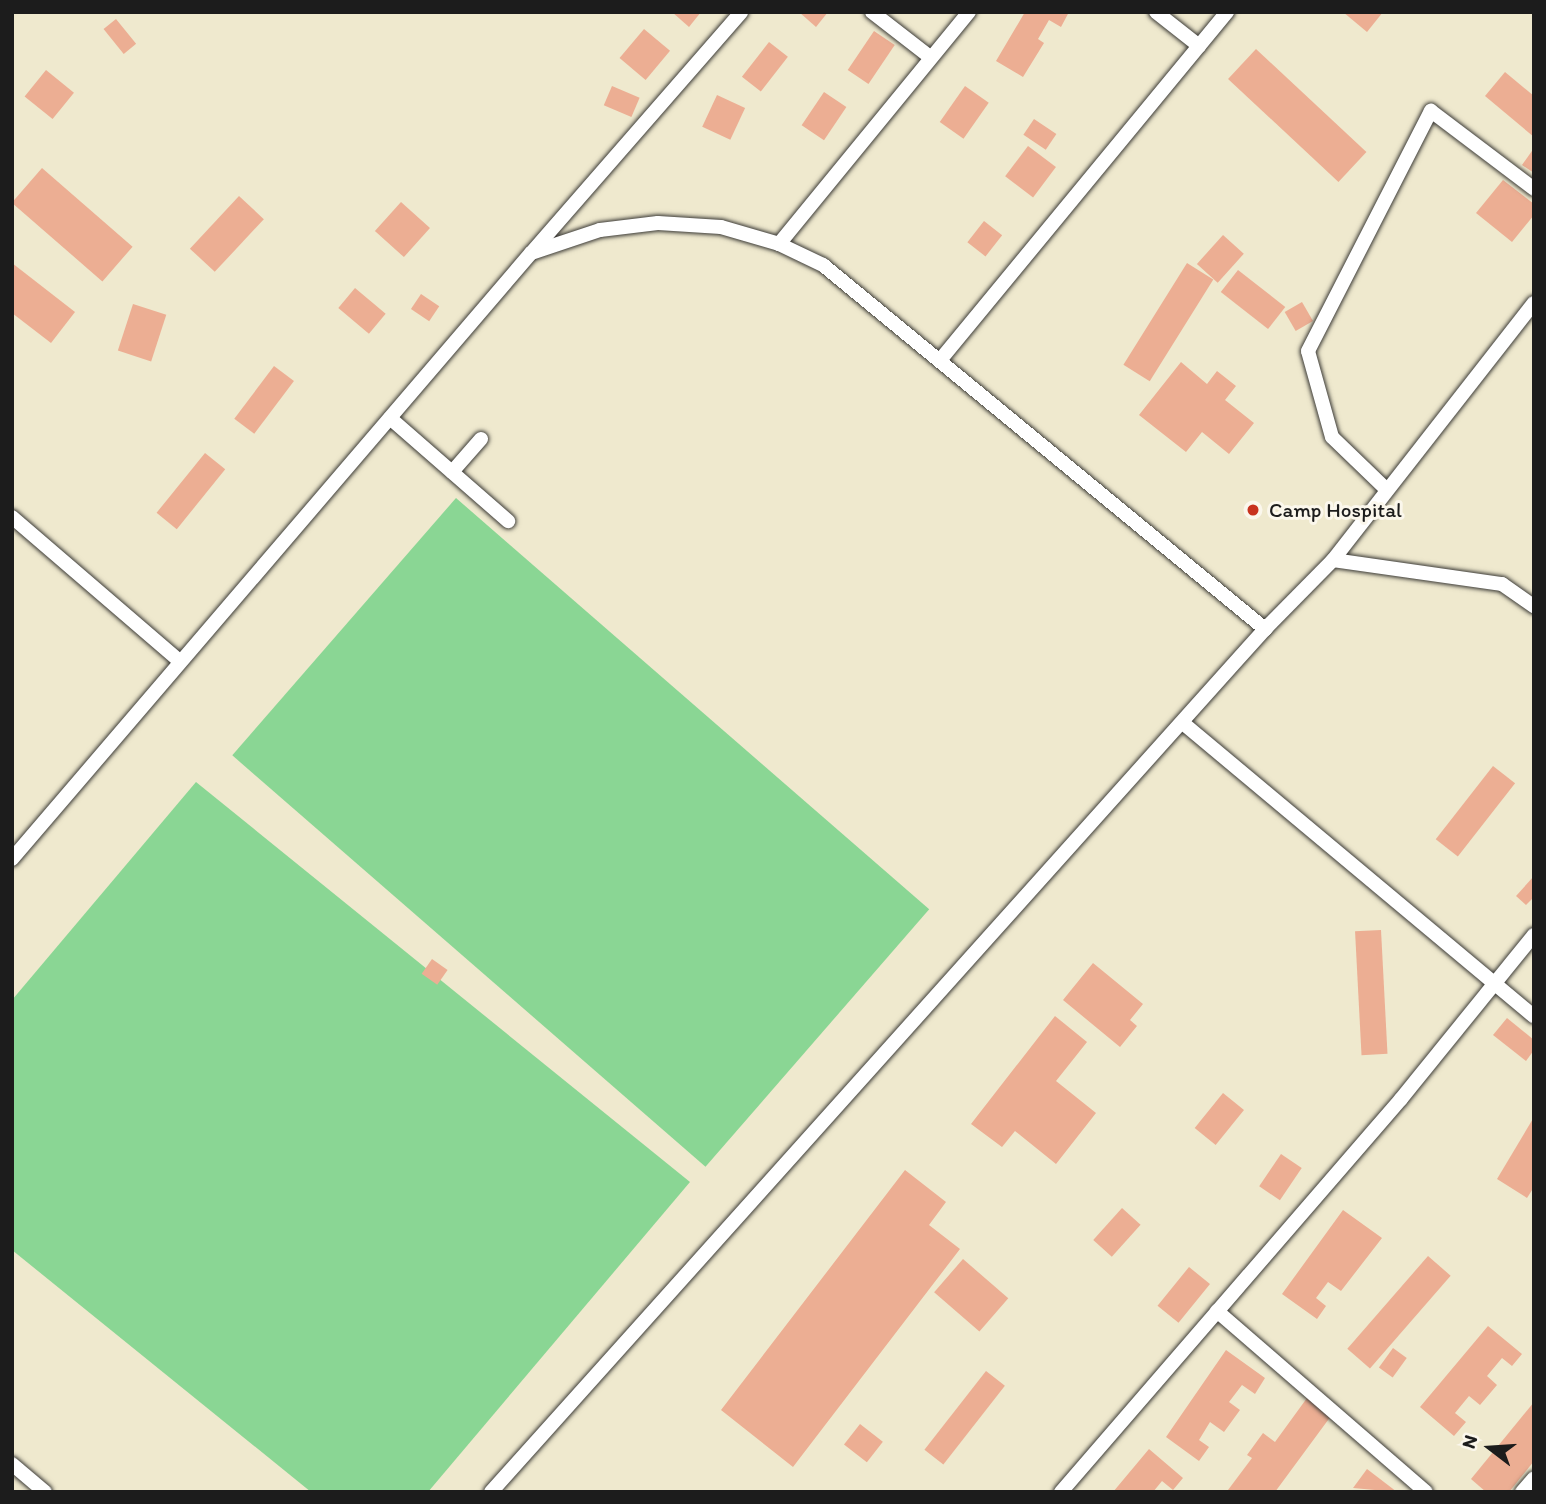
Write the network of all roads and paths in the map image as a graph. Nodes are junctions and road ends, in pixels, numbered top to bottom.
1 (741, 12) edge
2 (872, 12) edge
3 (969, 12) edge
4 (1156, 12) edge
5 (1227, 12) edge
6 (1199, 46) junction
7 (930, 57) junction
8 (1534, 189) edge
9 (779, 244) junction
10 (531, 253) junction
11 (1533, 305) edge
12 (941, 359) junction
13 (390, 418) junction
14 (481, 439) dead end
15 (452, 472) junction
16 (1387, 490) junction
17 (12, 517) edge
18 (508, 521) dead end
19 (1332, 560) junction
20 (1534, 606) edge
21 (1265, 629) junction
22 (178, 660) junction
23 (1183, 723) junction
24 (12, 859) edge
25 (1534, 935) edge
26 (1495, 983) junction
27 (1534, 1016) edge
28 (1217, 1311) junction
29 (12, 1464) edge
30 (1534, 1478) edge
31 (45, 1492) edge
32 (491, 1492) edge
33 (1061, 1492) edge
34 (1426, 1492) edge
35 (1522, 1492) edge

1 - 10 lane
2 - 7 lane
3 - 7 lane
4 - 6 lane
5 - 6 lane
6 - 12 lane
7 - 9 lane
8 - 16 lane
9 - 10 lane
9 - 12 lane
10 - 13 lane
11 - 16 lane
12 - 21 lane
13 - 15 lane
13 - 22 lane
14 - 15 lane
15 - 18 lane
16 - 19 lane
17 - 22 lane
19 - 20 lane
19 - 21 lane
21 - 23 lane
22 - 24 lane
23 - 26 lane
23 - 32 lane
25 - 26 lane
26 - 27 lane
26 - 28 lane
28 - 33 lane
28 - 34 lane
29 - 31 lane
30 - 35 lane

